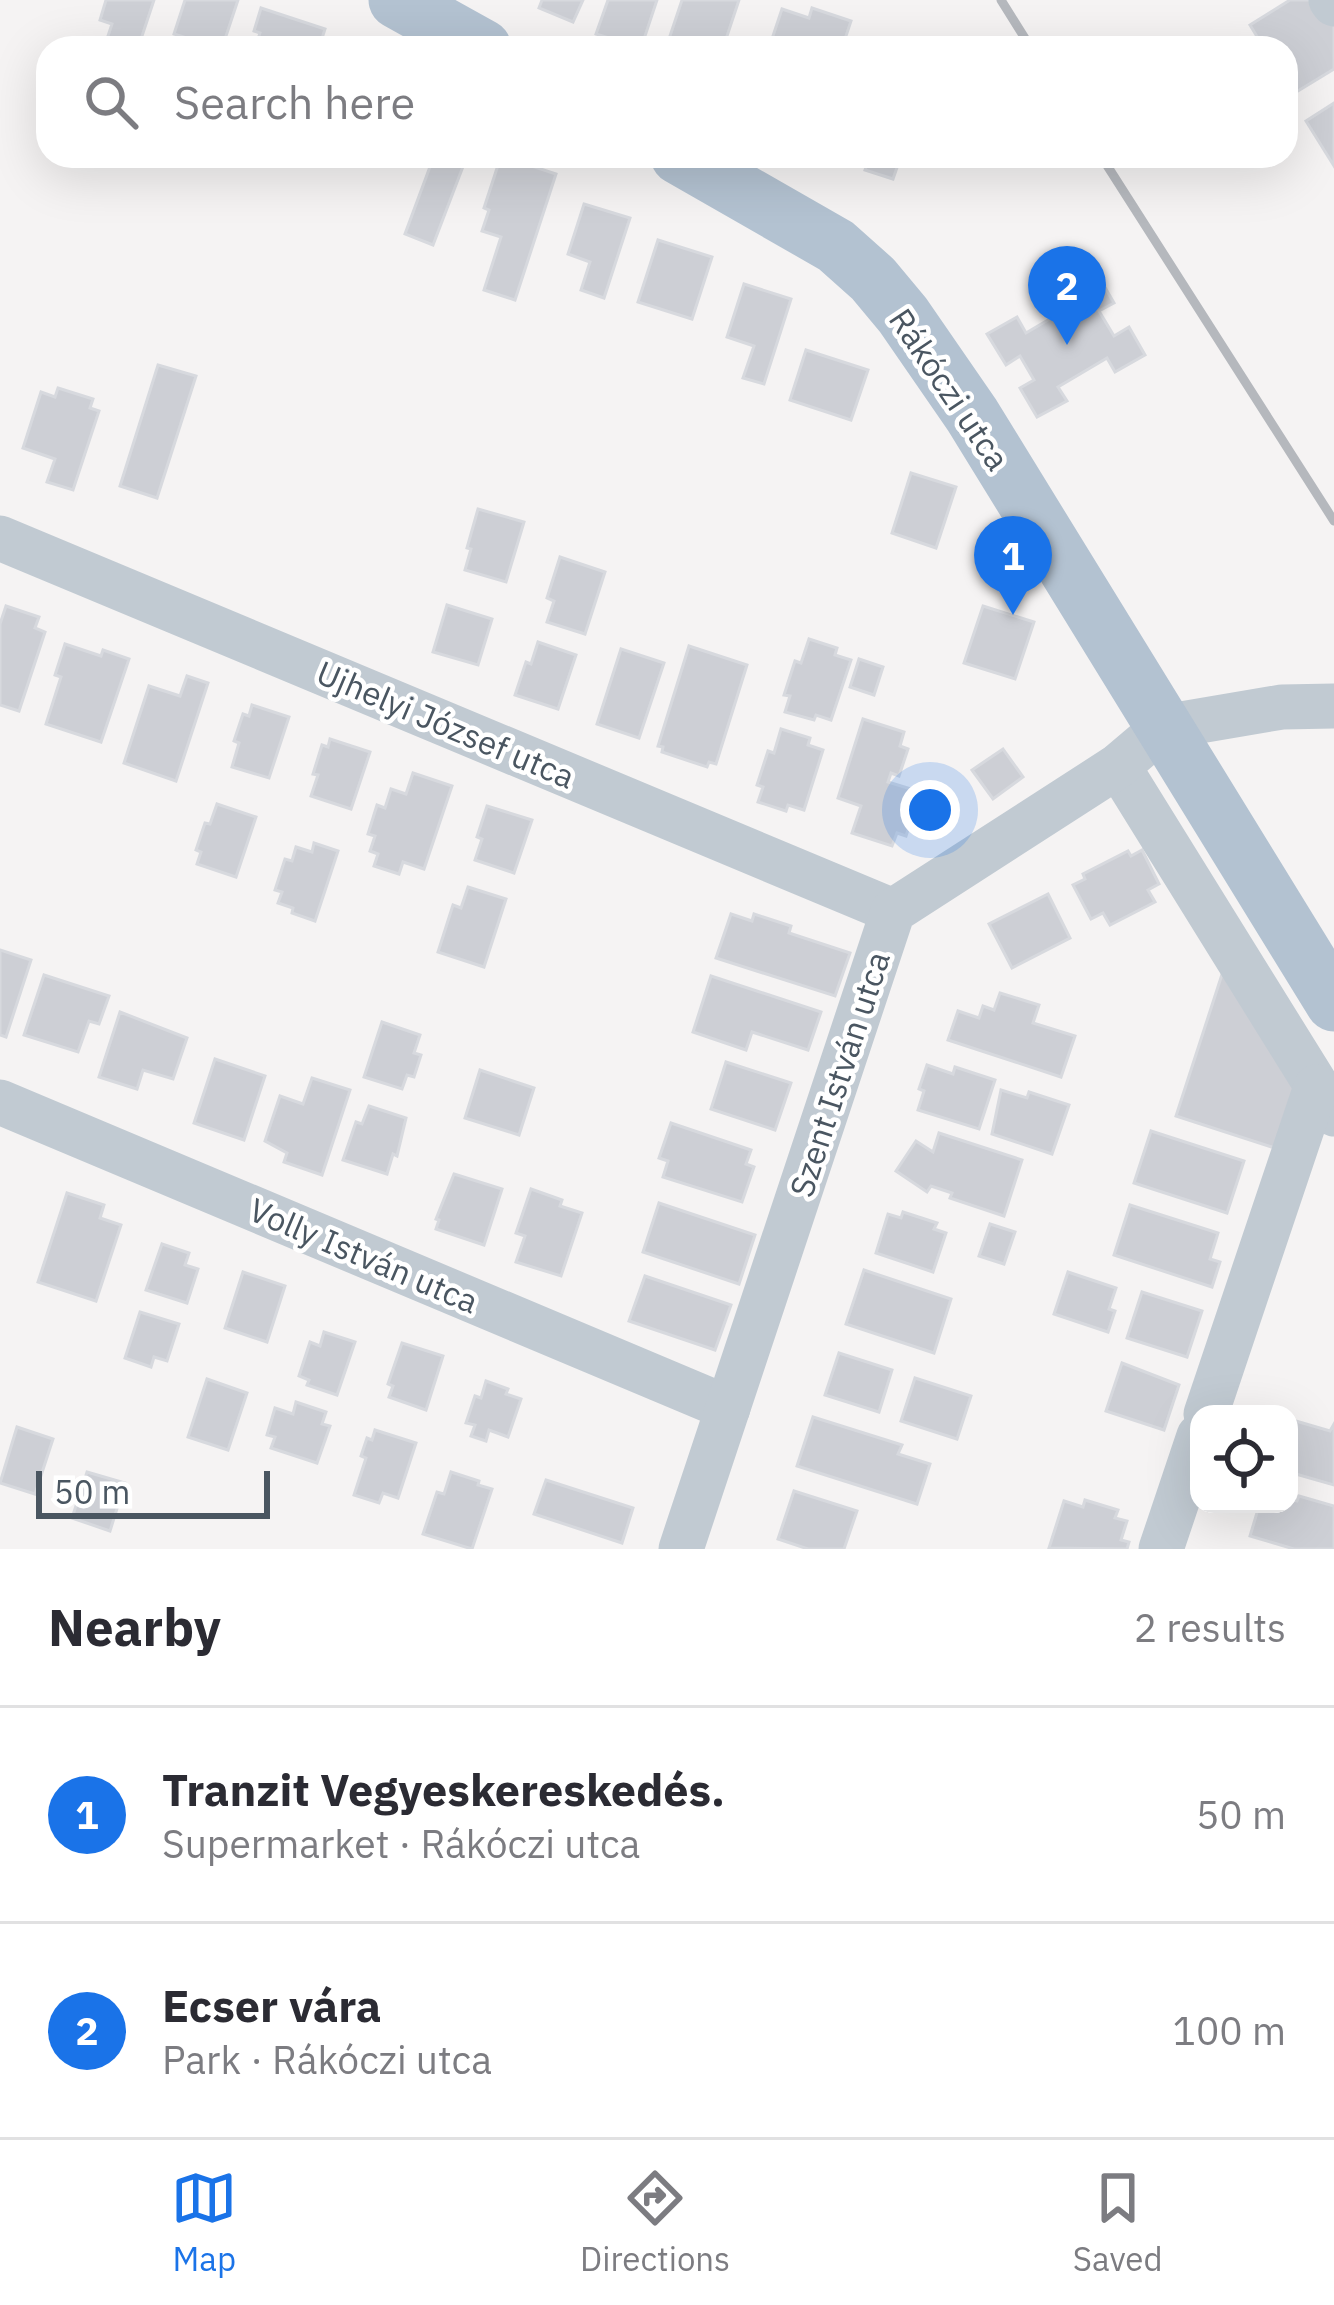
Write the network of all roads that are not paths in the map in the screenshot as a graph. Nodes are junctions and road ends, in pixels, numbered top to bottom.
1 (397, 0) edge
2 (462, 36) edge
3 (700, 168) edge
4 (0, 538) edge
5 (1334, 706) edge
6 (1164, 727) junction
7 (1118, 766) junction
8 (893, 911) junction
9 (1334, 1004) edge
10 (1325, 1101) edge
11 (0, 1102) edge
12 (1209, 1405) edge
13 (728, 1408) junction
14 (1190, 1463) edge
15 (681, 1549) edge
16 (1161, 1549) edge

1 - 2 main road
3 - 6 main road, Rákóczi utca
4 - 8 street, Ujhelyi József utca
5 - 6 street
6 - 7 street, Szent István utca
6 - 9 main road, Rákóczi utca
7 - 8 street, Szent István utca
7 - 10 street
8 - 13 street, Szent István utca
10 - 12 street
11 - 13 street, Volly István utca
13 - 15 street, Szent István utca
14 - 16 street

